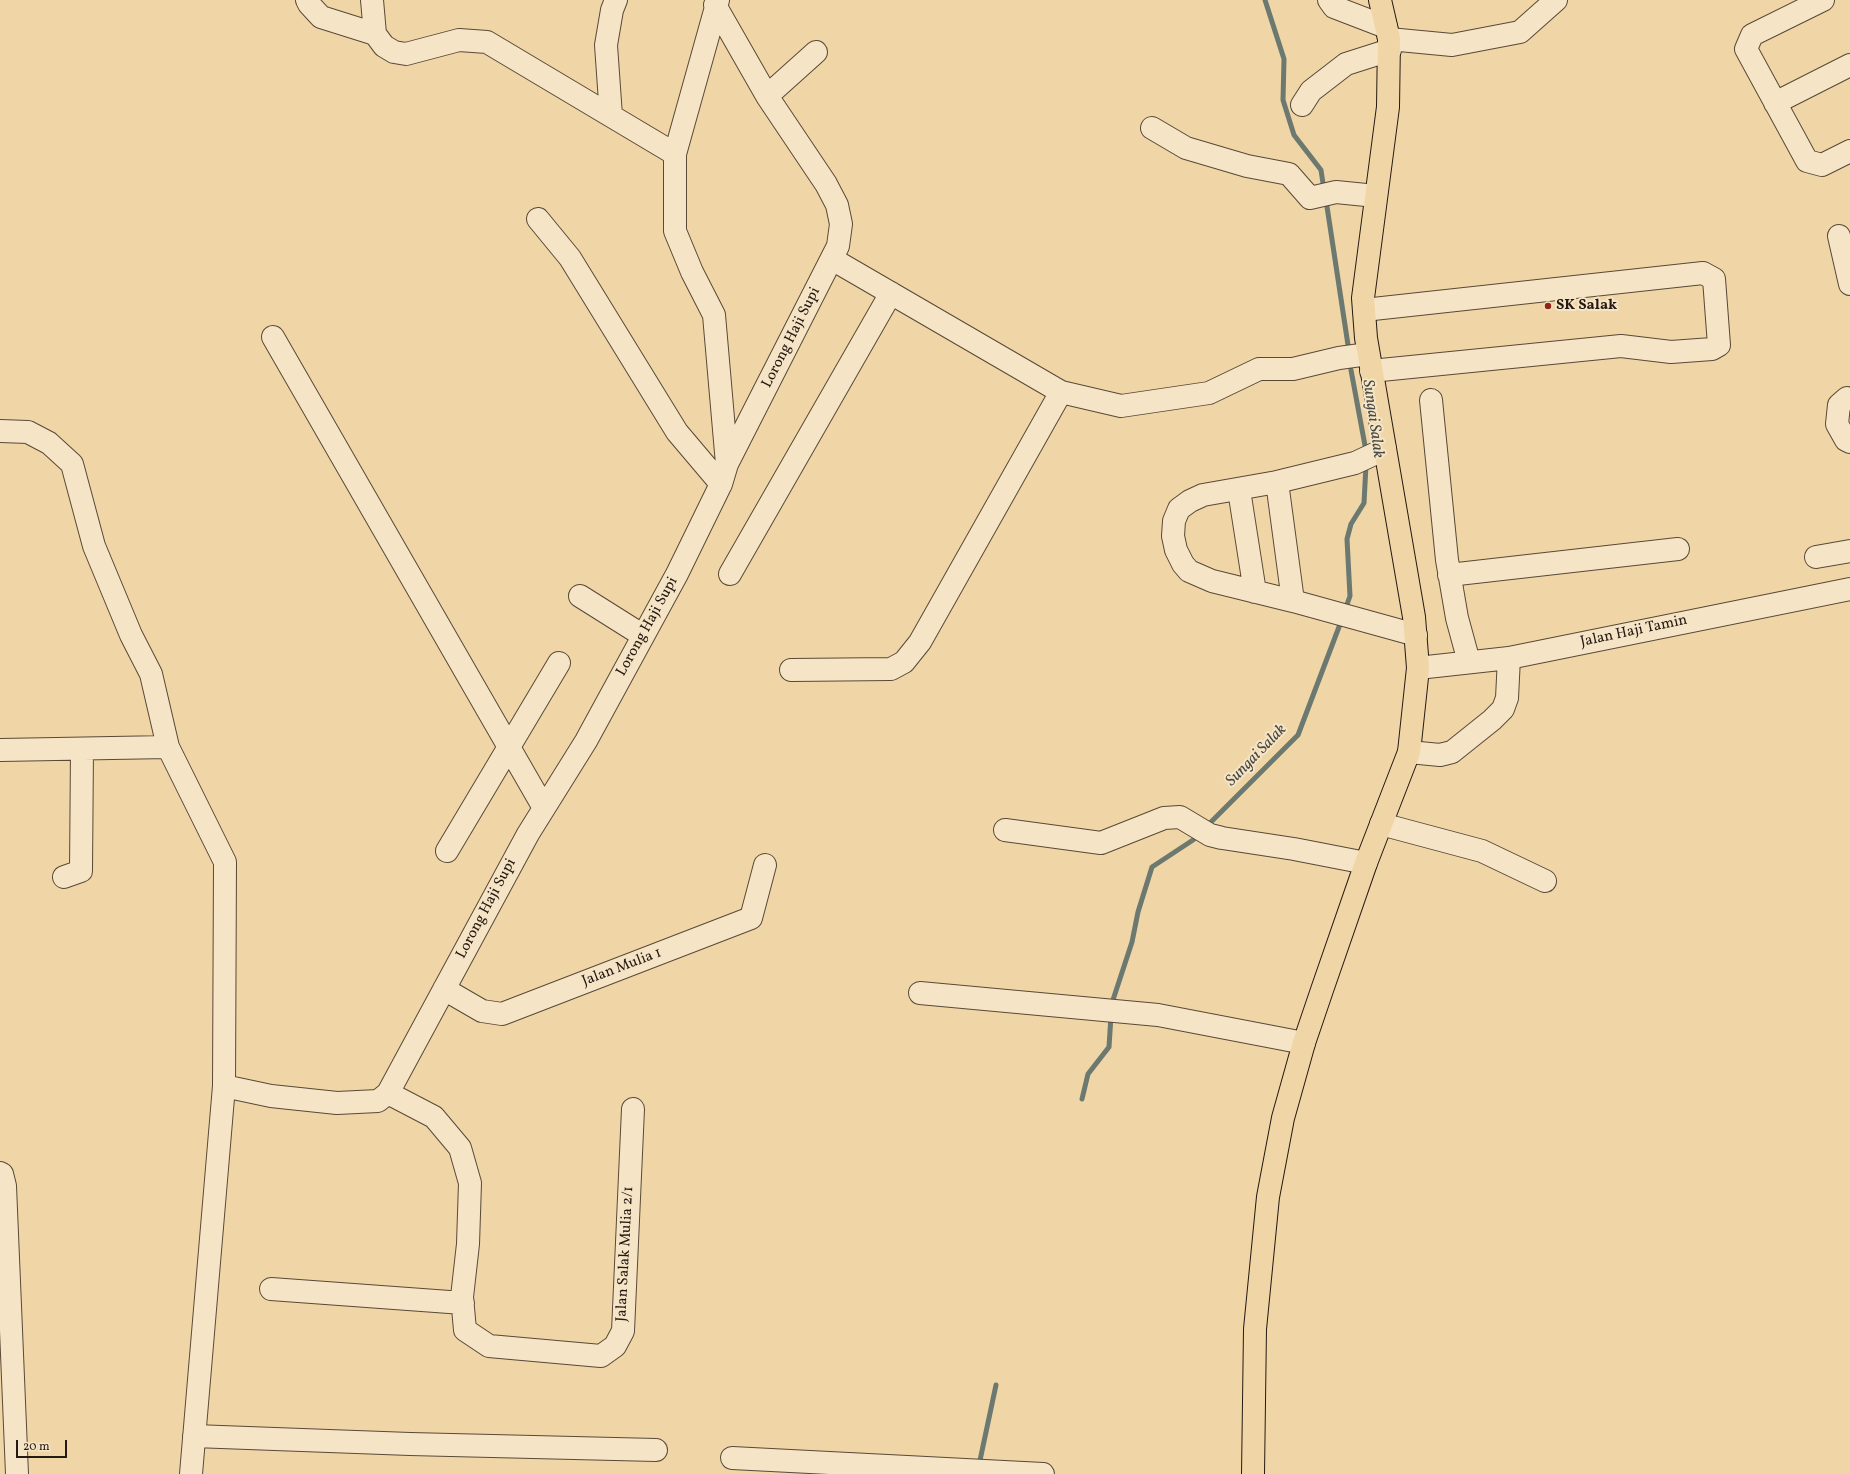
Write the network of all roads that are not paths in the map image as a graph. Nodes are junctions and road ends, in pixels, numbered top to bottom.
1 (307, 0) edge
2 (372, 0) edge
3 (616, 0) edge
4 (1329, 0) edge
5 (1556, 0) edge
6 (1823, 0) edge
7 (716, 3) edge
8 (1387, 21) edge
9 (375, 34) junction
10 (816, 52) dead end
11 (1850, 65) edge
12 (767, 96) junction
13 (1775, 103) junction
14 (1302, 105) dead end
15 (611, 116) junction
16 (1152, 128) dead end
17 (1850, 152) edge
18 (675, 154) junction
19 (1376, 196) junction
20 (538, 219) dead end
21 (1839, 236) dead end
22 (832, 259) junction
23 (1850, 284) edge
24 (891, 293) junction
25 (1364, 310) junction
26 (273, 337) dead end
27 (1370, 363) junction
28 (1061, 392) junction
29 (1850, 399) edge
30 (1431, 400) dead end
31 (0, 430) edge
32 (1850, 442) edge
33 (1381, 451) junction
34 (724, 474) junction
35 (1277, 482) junction
36 (1239, 490) junction
37 (1678, 549) dead end
38 (1850, 551) edge
39 (1816, 557) dead end
40 (730, 574) dead end
41 (1449, 575) junction
42 (1850, 589) edge
43 (1255, 592) junction
44 (580, 596) dead end
45 (1292, 601) junction
46 (642, 635) junction
47 (1416, 635) junction
48 (1509, 658) junction
49 (1469, 662) junction
50 (559, 663) dead end
51 (1418, 668) junction
52 (791, 670) dead end
53 (509, 747) junction
54 (168, 748) junction
55 (82, 749) junction
56 (0, 750) edge
57 (1409, 752) junction
58 (544, 808) junction
59 (1381, 824) junction
60 (1005, 830) dead end
61 (447, 851) dead end
62 (1366, 863) junction
63 (765, 865) dead end
64 (64, 877) dead end
65 (1545, 881) dead end
66 (444, 989) junction
67 (920, 993) dead end
68 (1304, 1044) junction
69 (224, 1086) junction
70 (388, 1093) junction
71 (633, 1109) dead end
72 (0, 1173) edge
73 (271, 1289) dead end
74 (463, 1303) junction
75 (194, 1436) junction
76 (656, 1450) dead end
77 (732, 1458) dead end
78 (17, 1474) edge
79 (191, 1474) edge
80 (1043, 1474) edge
81 (1253, 1474) edge

1 - 9 street
2 - 9 street
3 - 15 street
4 - 8 street
5 - 8 street
6 - 13 street
7 - 12 street, Lorong Haji Supi
7 - 18 street, Lorong Haji Supi
8 - 14 street
8 - 19 main road
9 - 15 street
10 - 12 street
11 - 13 street
12 - 22 street, Lorong Haji Supi
13 - 17 street
15 - 18 street
16 - 19 street
18 - 34 street, Lorong Haji Supi
19 - 25 main road
20 - 34 street
21 - 23 street
22 - 24 street
22 - 34 street, Lorong Haji Supi
24 - 28 street
24 - 40 street
25 - 27 main road
25 - 27 street
26 - 53 street
27 - 28 street
27 - 33 main road
28 - 52 street
29 - 32 street
30 - 41 street
31 - 54 street
33 - 35 street
33 - 47 main road
34 - 46 street, Lorong Haji Supi
35 - 36 street
35 - 45 street
36 - 43 street
36 - 43 street
37 - 41 street
38 - 39 street
41 - 49 street
42 - 48 street, Jalan Haji Tamin
43 - 45 street
44 - 46 street
45 - 47 street
46 - 58 street, Lorong Haji Supi
47 - 51 main road
48 - 49 street, Jalan Haji Tamin
48 - 57 street
49 - 51 street, Jalan Haji Tamin
50 - 53 street
51 - 57 main road
53 - 58 street
53 - 61 street
54 - 55 street
54 - 69 street
55 - 56 street
55 - 64 street
57 - 59 main road
58 - 66 street, Lorong Haji Supi
59 - 62 main road
59 - 65 street
60 - 62 street
62 - 68 main road
63 - 66 street, Jalan Mulia 1
66 - 70 street, Lorong Haji Supi
67 - 68 street
68 - 81 main road
69 - 70 street
69 - 75 street
70 - 74 street, Jalan Salak Mulia 2/1
71 - 74 street, Jalan Salak Mulia 2/1
72 - 78 street
73 - 74 street
75 - 76 street
75 - 79 street
77 - 80 street

